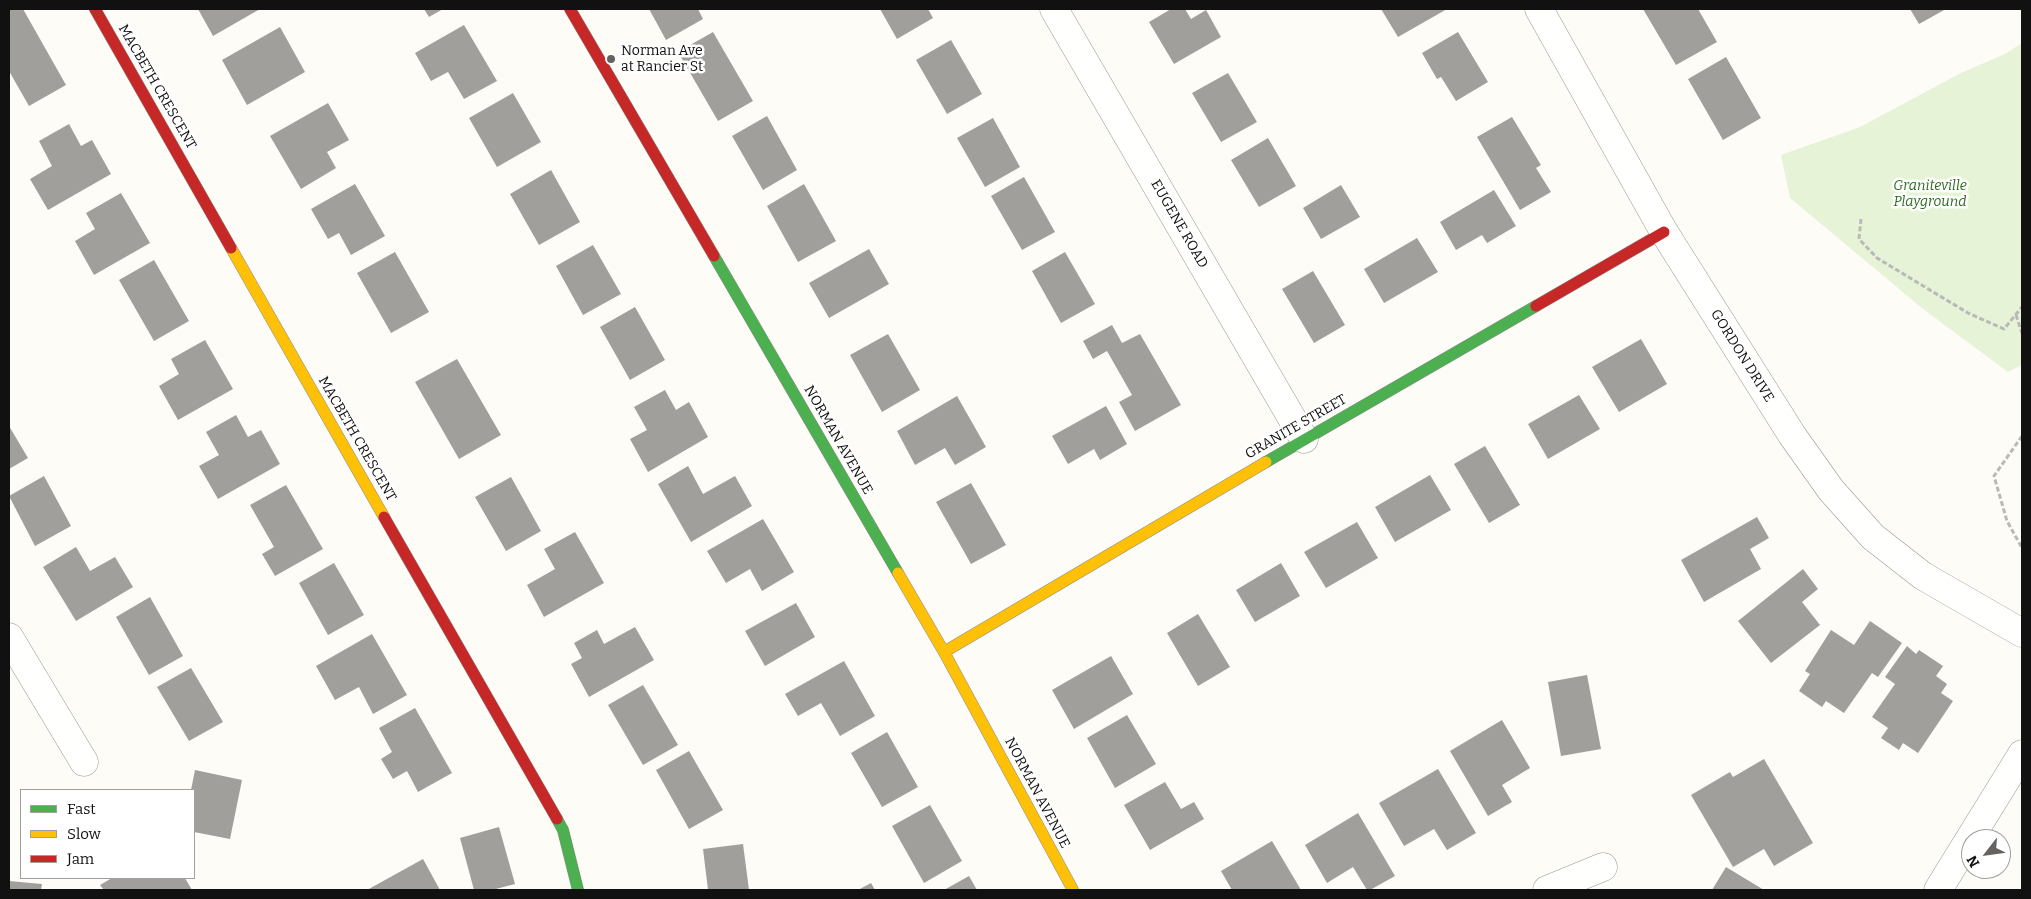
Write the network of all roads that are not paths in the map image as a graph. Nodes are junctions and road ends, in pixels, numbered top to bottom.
1 (95, 9) edge
2 (570, 9) edge
3 (1054, 9) edge
4 (1539, 9) edge
5 (1664, 232) junction
6 (1304, 439) junction
7 (2022, 633) edge
8 (9, 637) edge
9 (944, 652) junction
10 (2022, 754) edge
11 (84, 762) dead end
12 (1604, 867) dead end
13 (578, 890) edge
14 (1073, 890) edge
15 (1547, 890) edge
16 (1938, 890) edge

1 - 13 street, MACBETH CRESCENT
2 - 9 street, NORMAN AVENUE
3 - 6 street, EUGENE ROAD
4 - 5 street, GORDON DRIVE
5 - 6 street, GRANITE STREET
5 - 7 street, GORDON DRIVE
6 - 9 street, GRANITE STREET
8 - 11 street
9 - 14 street, NORMAN AVENUE
10 - 16 street
12 - 15 street

